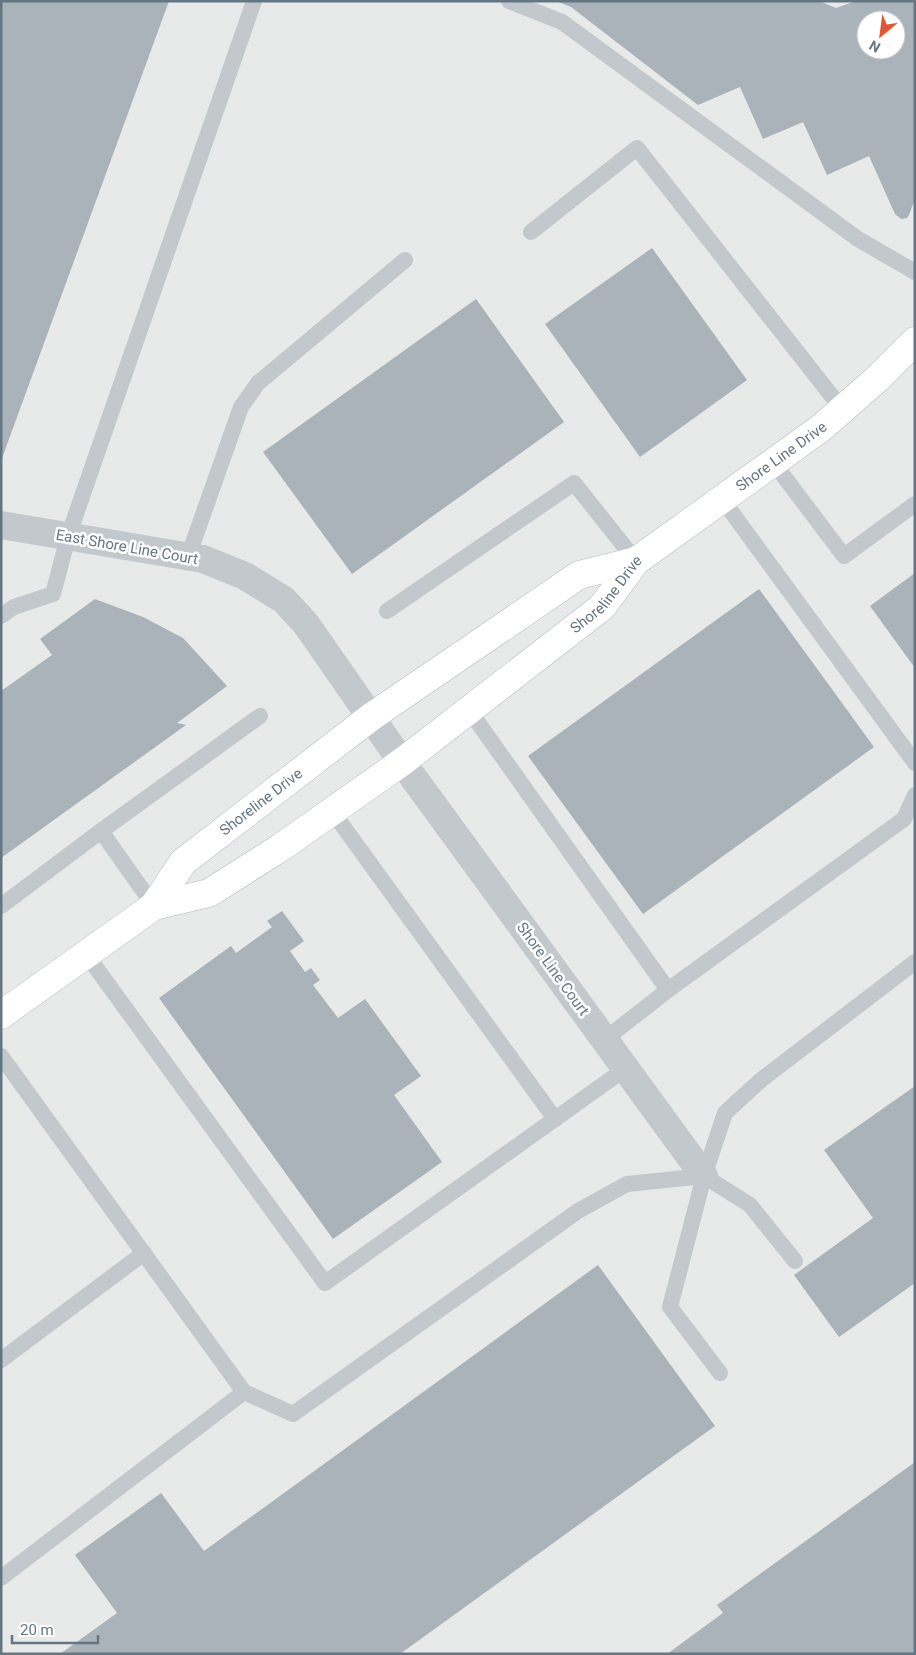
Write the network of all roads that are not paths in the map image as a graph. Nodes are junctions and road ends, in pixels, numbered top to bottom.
1 (254, 1) edge
2 (509, 1) edge
3 (531, 232) dead end
4 (405, 260) dead end
5 (915, 272) edge
6 (915, 341) edge
7 (842, 409) junction
8 (773, 462) junction
9 (722, 499) junction
10 (915, 504) edge
11 (1, 525) edge
12 (68, 536) junction
13 (188, 557) junction
14 (636, 561) junction
15 (387, 611) dead end
16 (1, 616) edge
17 (469, 710) junction
18 (260, 716) dead end
19 (371, 717) junction
20 (402, 762) junction
21 (915, 762) edge
22 (915, 795) edge
23 (332, 811) junction
24 (101, 831) junction
25 (1, 906) edge
26 (154, 906) junction
27 (86, 954) junction
28 (915, 962) edge
29 (668, 990) junction
30 (1, 1015) edge
31 (604, 1040) junction
32 (1, 1056) edge
33 (625, 1069) junction
34 (555, 1119) junction
35 (704, 1176) junction
36 (144, 1253) junction
37 (795, 1261) dead end
38 (1, 1360) edge
39 (720, 1372) dead end
40 (244, 1392) junction
41 (1, 1578) edge

1 - 12 lane
2 - 5 lane
3 - 7 lane
4 - 13 lane
6 - 7 street, Shore Line Drive
7 - 8 street, Shore Line Drive
8 - 9 street, Shore Line Drive
8 - 10 lane
9 - 14 street, Shore Line Drive
9 - 21 lane
11 - 12 street, East Shore Line Court
12 - 13 street, East Shore Line Court
12 - 16 lane
13 - 19 street, East Shore Line Court
14 - 15 lane
14 - 17 street, Shoreline Drive
14 - 19 street, Shoreline Drive
17 - 20 street, Shoreline Drive
17 - 29 lane
18 - 24 lane
19 - 20 street, East Shore Line Court
19 - 26 street, Shoreline Drive
20 - 23 street, Shoreline Drive
20 - 31 street, Shore Line Court
22 - 29 lane
23 - 26 street, Shoreline Drive
23 - 34 lane
24 - 25 lane
24 - 26 lane
26 - 27 street, Shoreline Drive
27 - 30 street, Shoreline Drive
27 - 34 lane
28 - 35 lane
29 - 31 lane
31 - 33 street, Shore Line Court
32 - 36 lane
33 - 34 lane
33 - 35 street, Shore Line Court
35 - 37 lane
35 - 39 lane
35 - 40 lane
36 - 38 lane
36 - 40 lane
40 - 41 lane

